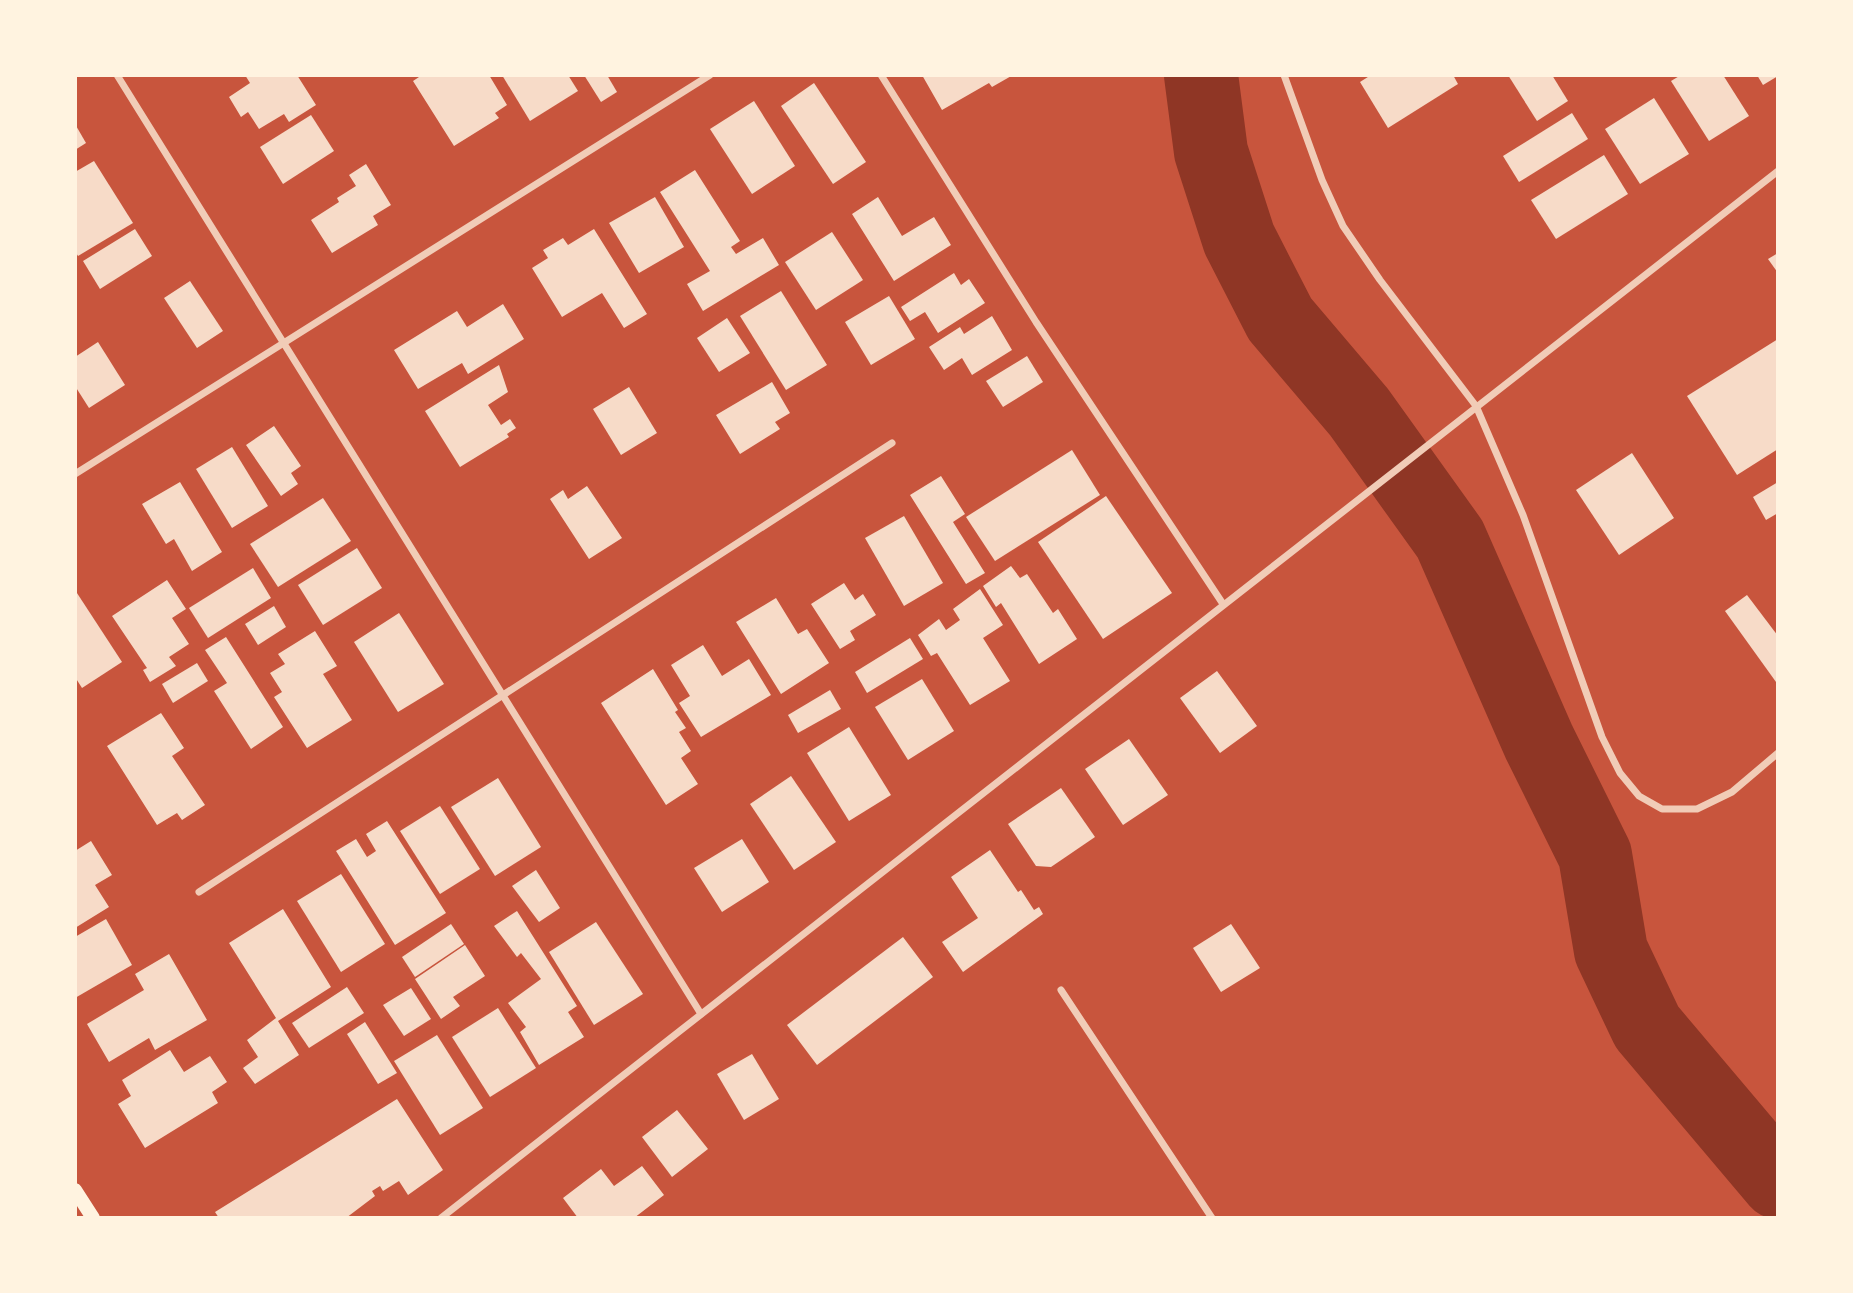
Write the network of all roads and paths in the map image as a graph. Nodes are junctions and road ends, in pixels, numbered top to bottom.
1 (117, 75) edge
2 (710, 75) edge
3 (881, 75) edge
4 (1284, 75) edge
5 (1778, 171) edge
6 (283, 342) junction
7 (1476, 406) junction
8 (892, 443) dead end
9 (75, 474) edge
10 (1223, 604) junction
11 (503, 696) junction
12 (1778, 753) edge
13 (199, 892) dead end
14 (1061, 990) dead end
15 (701, 1014) junction
16 (75, 1190) edge
17 (93, 1218) edge
18 (441, 1218) edge
19 (1212, 1218) edge

1 - 6 street
2 - 6 street
3 - 10 street
4 - 7 street
5 - 7 street
6 - 9 street
6 - 11 street
7 - 10 street
7 - 12 street
8 - 11 street
10 - 15 street
11 - 13 street
11 - 15 street
14 - 19 street
15 - 18 street
16 - 17 main road

